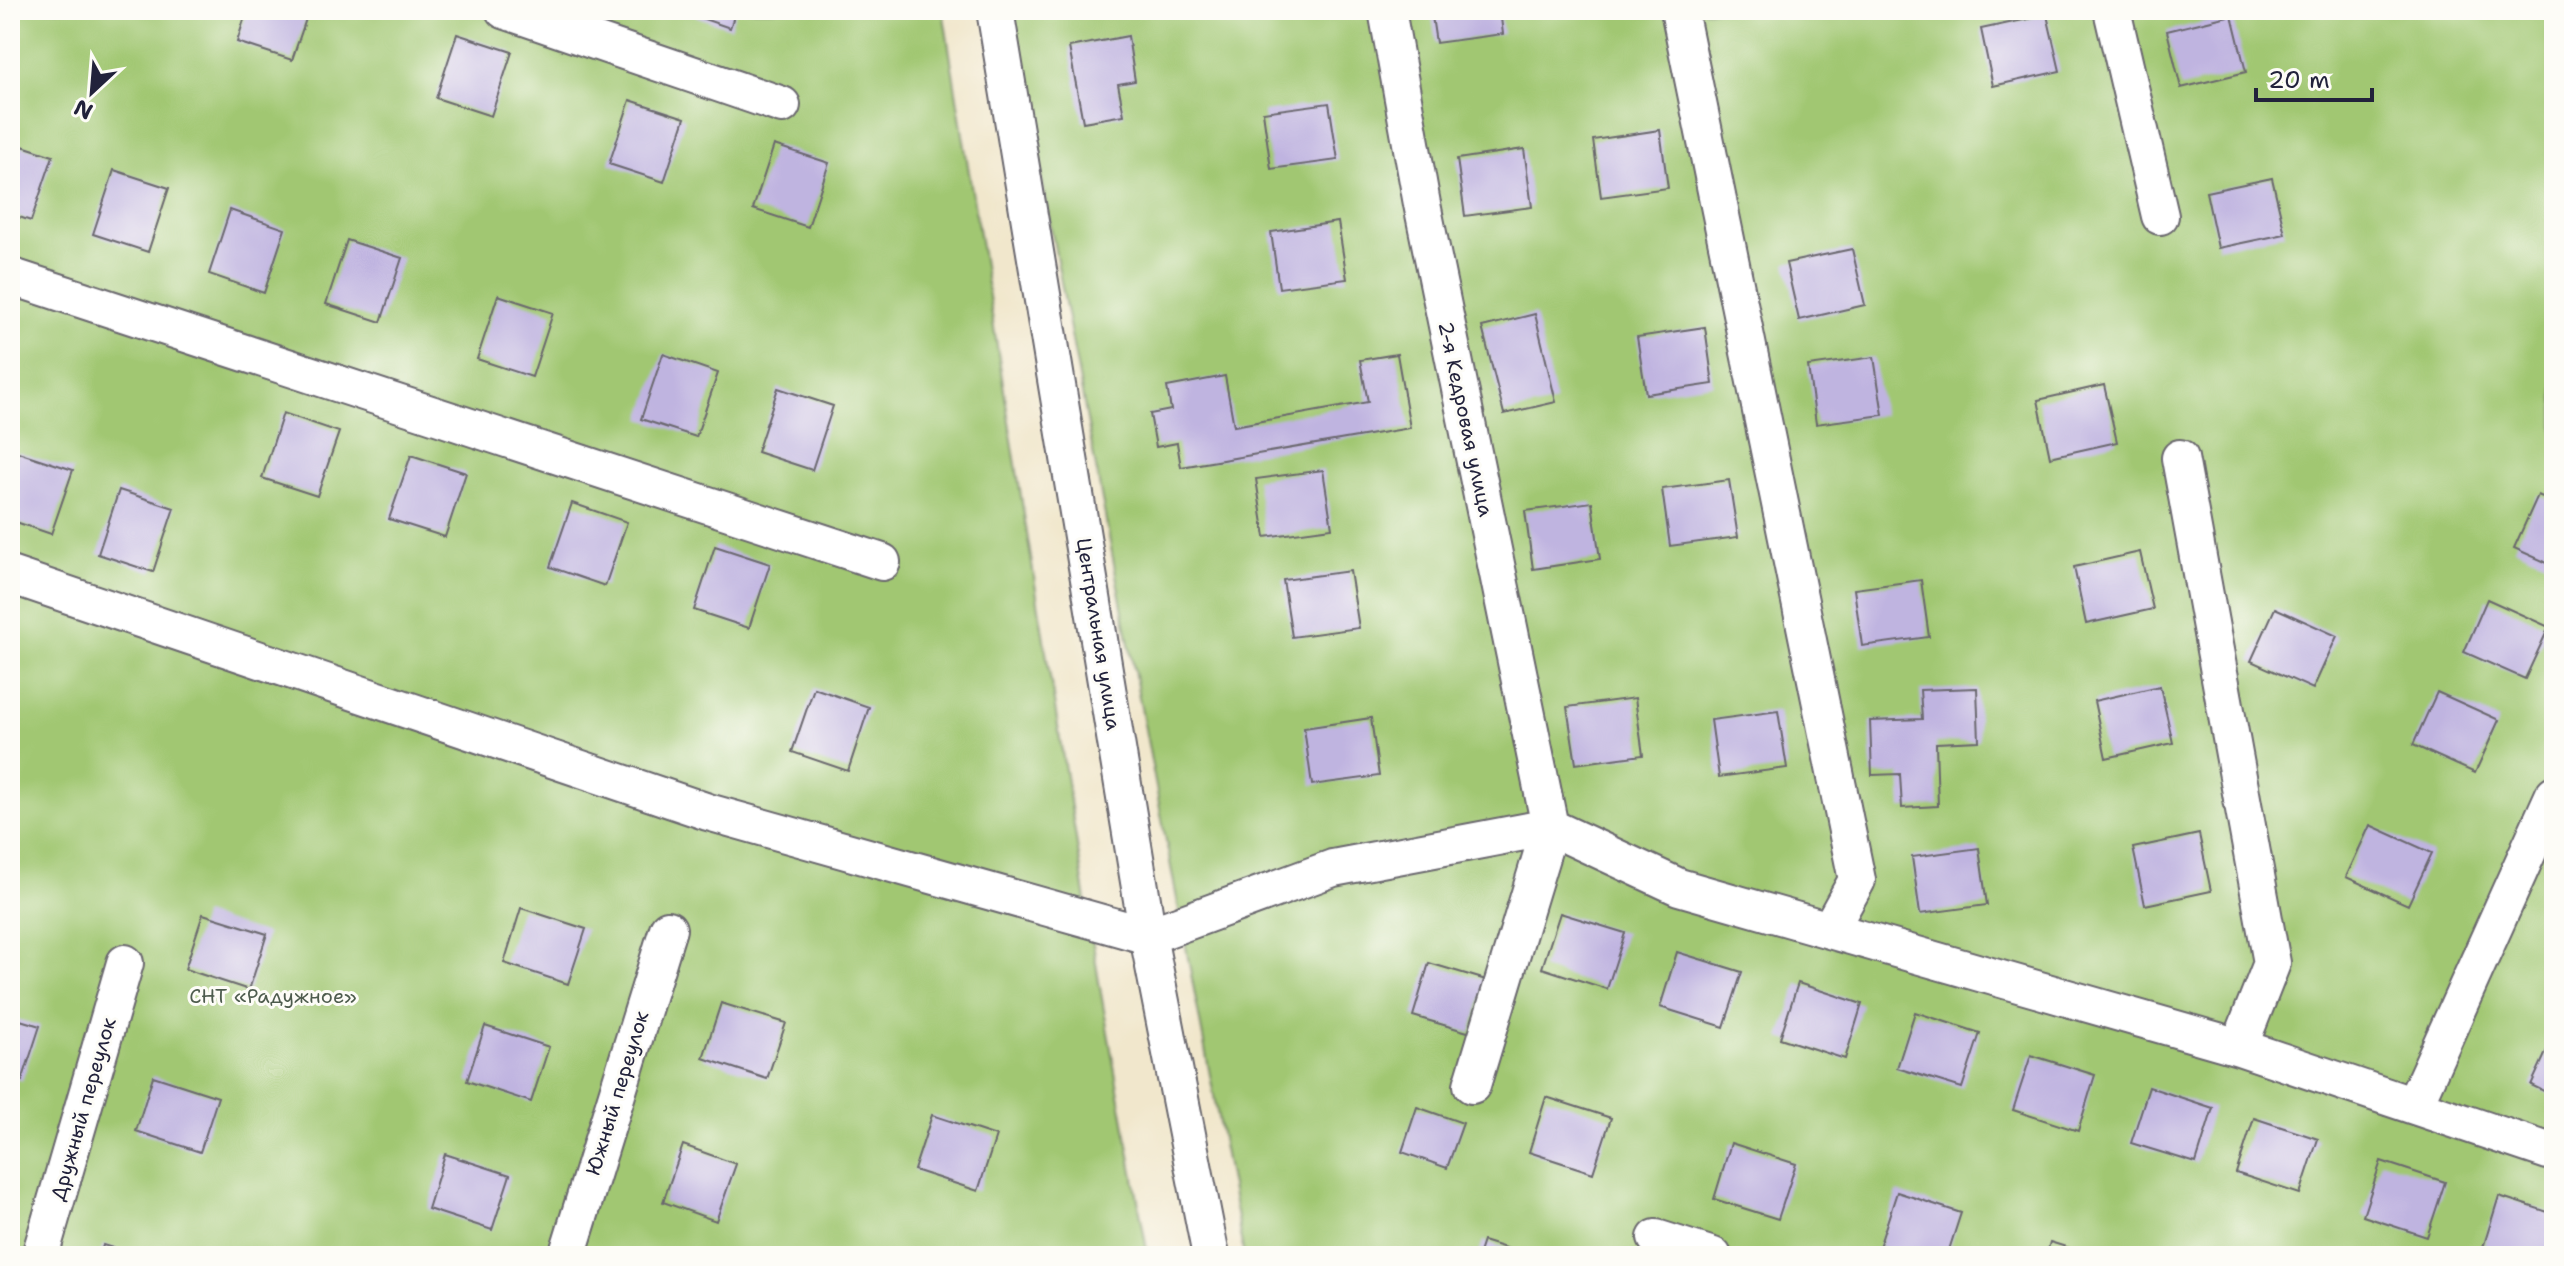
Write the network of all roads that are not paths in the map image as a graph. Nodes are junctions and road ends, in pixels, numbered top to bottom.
1 (504, 10) edge
2 (995, 10) edge
3 (1387, 10) edge
4 (1679, 10) edge
5 (2112, 10) edge
6 (782, 105) dead end
7 (2160, 216) dead end
8 (10, 276) edge
9 (2180, 458) dead end
10 (882, 562) dead end
11 (10, 575) edge
12 (2554, 794) edge
13 (1550, 827) junction
14 (668, 929) dead end
15 (1830, 929) junction
16 (1148, 936) junction
17 (125, 963) dead end
18 (2239, 1047) junction
19 (1472, 1085) dead end
20 (2414, 1105) junction
21 (2554, 1153) edge
22 (1656, 1238) dead end
23 (40, 1256) edge
24 (567, 1256) edge
25 (1211, 1256) edge
26 (1713, 1256) edge

1 - 6 street
2 - 16 street, Центральная улица
3 - 13 street, 2-я Кедровая улица
4 - 15 street
5 - 7 street
8 - 10 street
9 - 18 street
11 - 16 street
12 - 20 street
13 - 15 street
13 - 16 street
13 - 19 street
14 - 24 street, Южный переулок
15 - 18 street
16 - 25 street, Центральная улица
17 - 23 street, Дружный переулок
18 - 20 street
20 - 21 street
22 - 26 street

